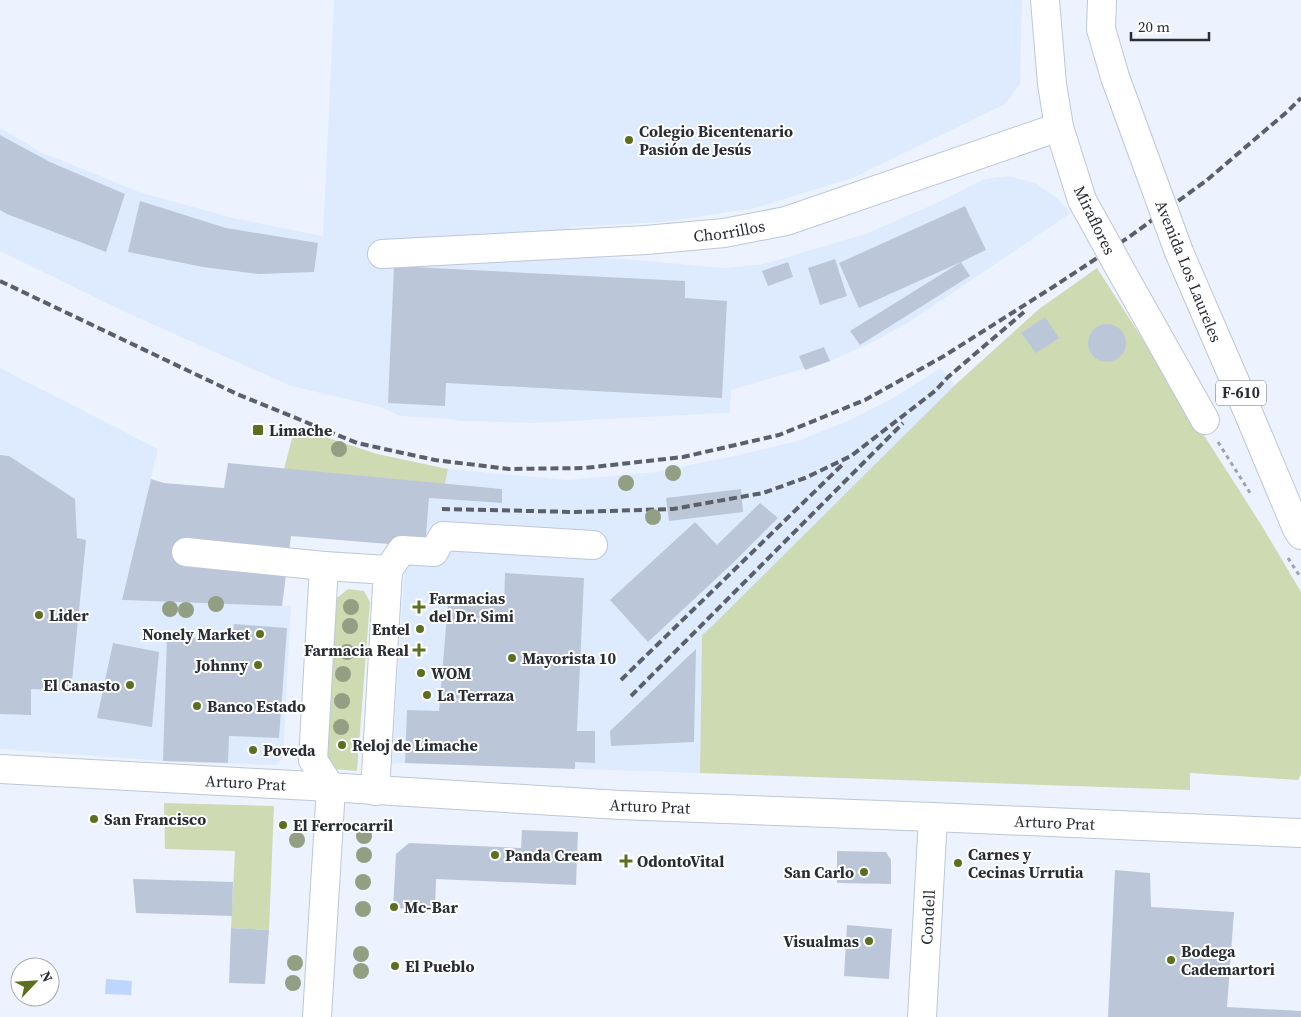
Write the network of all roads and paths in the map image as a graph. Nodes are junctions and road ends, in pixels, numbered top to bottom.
1 (1045, 0) edge
2 (1102, 0) edge
3 (1059, 127) junction
4 (382, 254) dead end
5 (1205, 420) dead end
6 (1301, 535) edge
7 (593, 545) dead end
8 (186, 552) dead end
9 (324, 566) junction
10 (388, 570) junction
11 (0, 769) edge
12 (331, 788) junction
13 (375, 791) junction
14 (933, 817) junction
15 (1301, 833) edge
16 (317, 1017) edge
17 (922, 1017) edge

1 - 3 street, Miraflores
2 - 6 street, Avenida Los Laureles / F-610, bridge
3 - 4 street, Chorrillos
3 - 5 street, Miraflores, bridge
7 - 10 street
8 - 9 street
9 - 10 street
9 - 12 street
10 - 13 street
11 - 12 street, Arturo Prat
12 - 13 street, Arturo Prat
12 - 16 street
13 - 14 street, Arturo Prat
14 - 15 street, Arturo Prat
14 - 17 street, Condell

